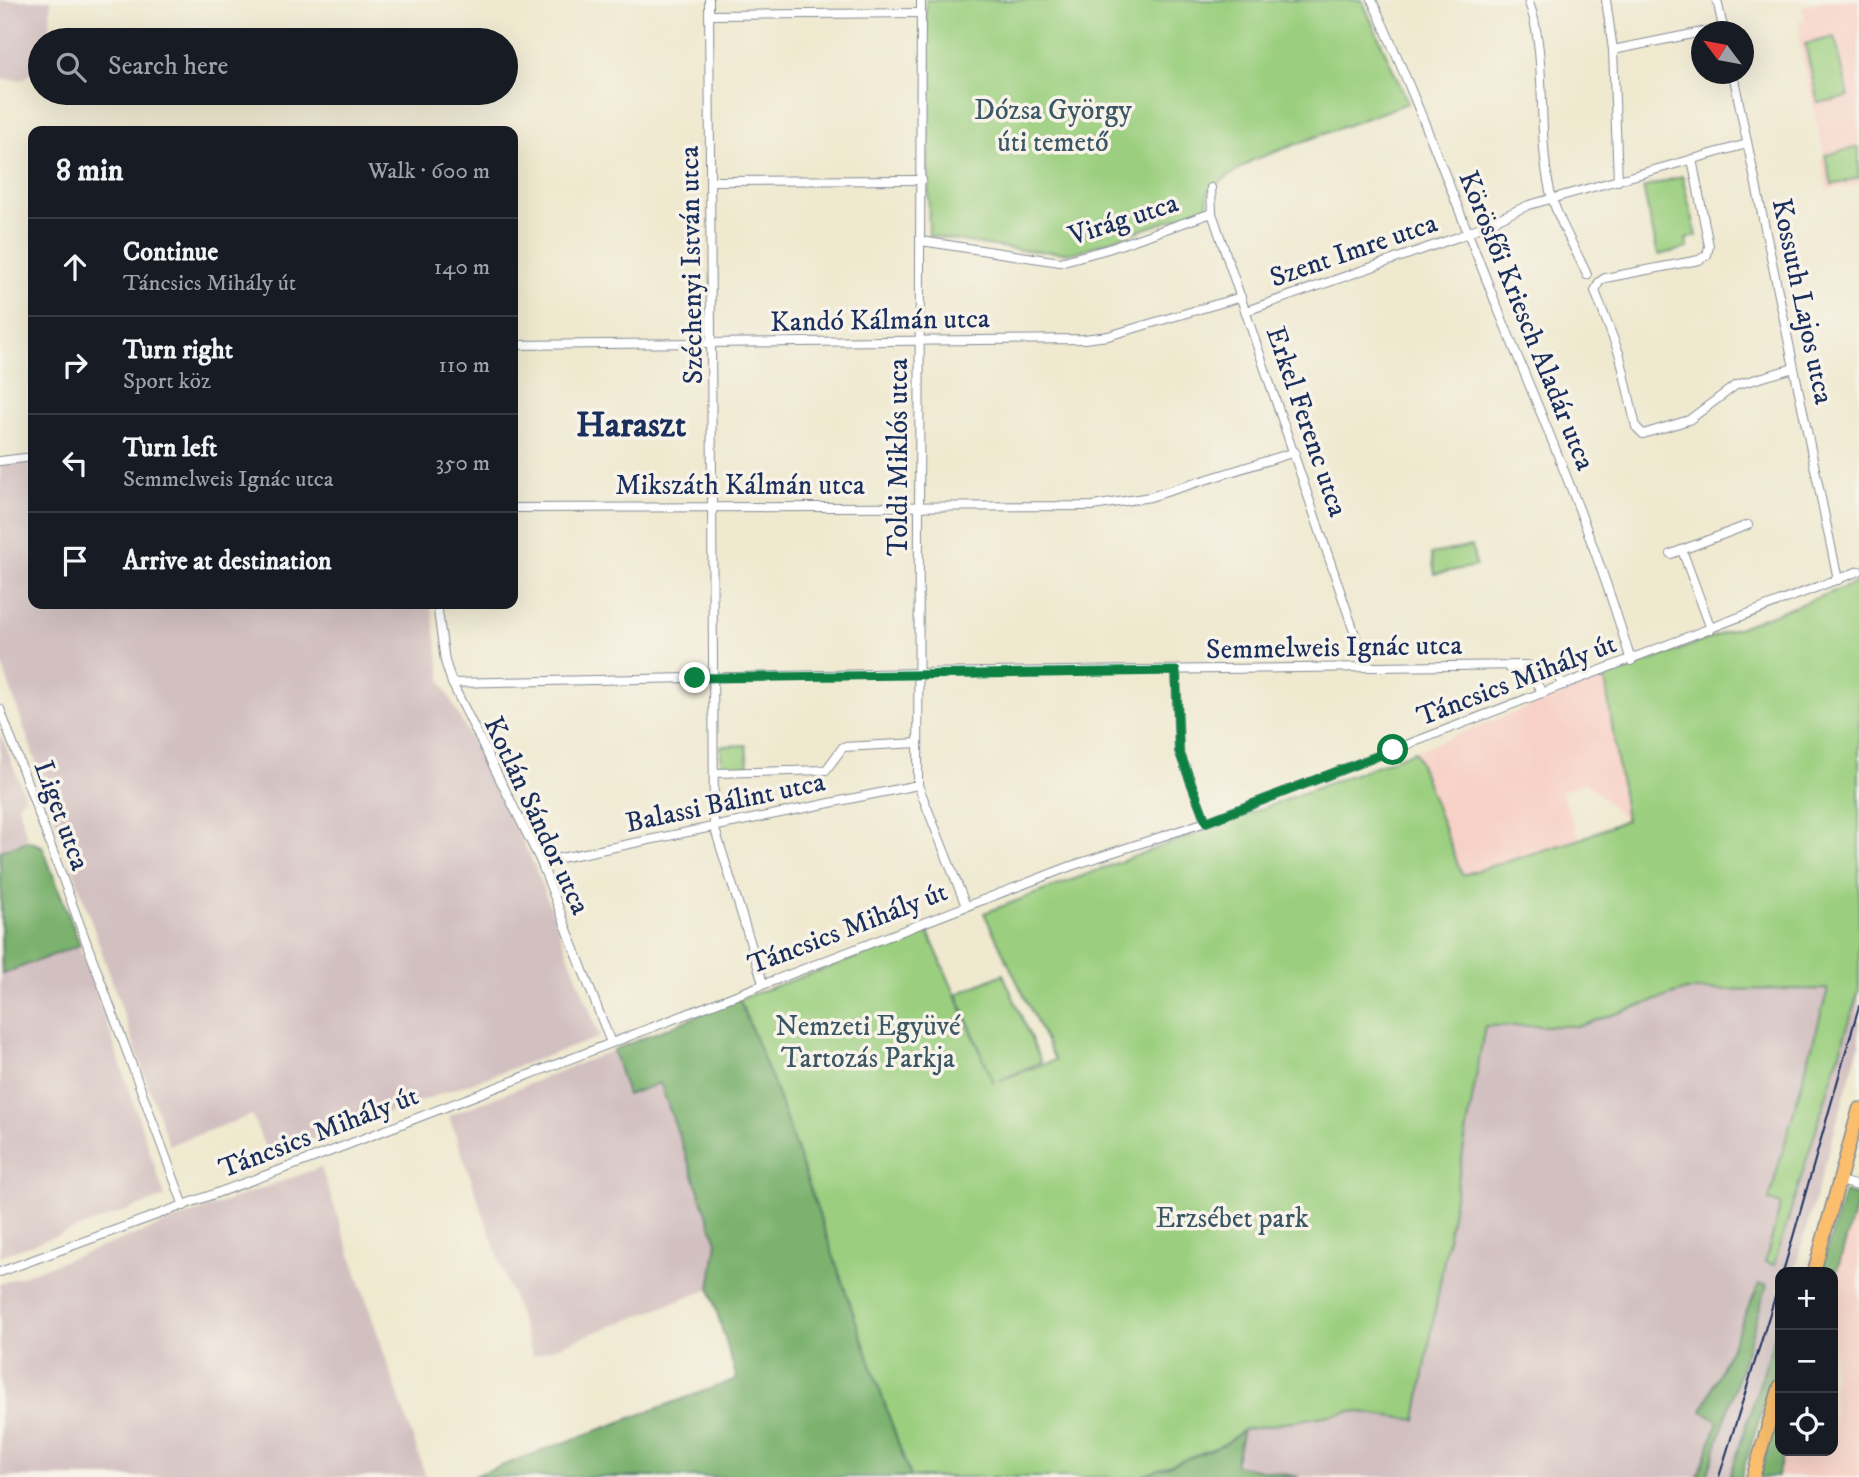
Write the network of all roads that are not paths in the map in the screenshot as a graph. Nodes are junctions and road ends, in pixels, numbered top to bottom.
1 (709, 0) edge
2 (921, 0) edge
3 (1372, 0) edge
4 (1528, 0) edge
5 (1606, 0) edge
6 (1717, 0) edge
7 (920, 13) junction
8 (709, 15) junction
9 (1721, 21) edge
10 (1691, 34) edge
11 (1613, 50) junction
12 (1735, 84) edge
13 (1748, 144) junction
14 (1692, 159) junction
15 (922, 180) junction
16 (712, 181) junction
17 (1618, 181) junction
18 (1211, 188) dead end
19 (1552, 198) junction
20 (1212, 213) junction
21 (1468, 232) junction
22 (921, 241) junction
23 (1587, 275) dead end
24 (1241, 297) junction
25 (1246, 311) junction
26 (920, 342) junction
27 (713, 343) junction
28 (518, 345) edge
29 (1794, 368) junction
30 (1295, 452) junction
31 (28, 458) edge
32 (0, 461) edge
33 (921, 506) junction
34 (714, 507) junction
35 (518, 508) edge
36 (1748, 525) dead end
37 (1682, 550) junction
38 (1671, 554) dead end
39 (1859, 572) edge
40 (1838, 580) junction
41 (438, 609) edge
42 (1711, 629) junction
43 (1631, 661) junction
44 (1503, 666) junction
45 (1366, 667) junction
46 (1176, 671) junction
47 (919, 673) junction
48 (715, 677) junction
49 (452, 682) junction
50 (1564, 685) junction
51 (1543, 694) junction
52 (0, 709) edge
53 (918, 743) junction
54 (714, 773) junction
55 (918, 785) junction
56 (1206, 822) junction
57 (714, 826) junction
58 (541, 862) junction
59 (966, 906) junction
60 (763, 983) junction
61 (611, 1043) junction
62 (1859, 1109) edge
63 (1839, 1181) junction
64 (1859, 1186) edge
65 (184, 1206) junction
66 (1815, 1267) edge
67 (0, 1272) edge
68 (1778, 1393) edge
69 (1753, 1477) edge

1 - 8 street, Széchenyi István utca
2 - 7 street, Toldi Miklós utca
3 - 21 street, Körösfői Kriesch Aladár utca
4 - 19 street
5 - 11 street
6 - 9 street
7 - 8 street
7 - 15 street, Toldi Miklós utca
8 - 16 street, Széchenyi István utca
10 - 11 street
11 - 17 street
12 - 13 street, Kossuth Lajos utca
13 - 14 street, Szent Imre utca
13 - 29 street, Kossuth Lajos utca
14 - 17 street, Szent Imre utca
14 - 29 street
15 - 16 street
15 - 22 street, Toldi Miklós utca
16 - 27 street, Széchenyi István utca
17 - 19 street, Szent Imre utca
18 - 20 street, Erkel Ferenc utca
19 - 21 street, Szent Imre utca
19 - 23 street
20 - 22 street, Virág utca
20 - 24 street, Erkel Ferenc utca
21 - 25 street, Szent Imre utca
21 - 43 street, Körösfői Kriesch Aladár utca
22 - 26 street, Toldi Miklós utca
24 - 25 street, Erkel Ferenc utca
24 - 26 street, Kandó Kálmán utca
25 - 30 street, Erkel Ferenc utca
26 - 27 street, Kandó Kálmán utca
26 - 33 street, Toldi Miklós utca
27 - 28 street, Kandó Kálmán utca
27 - 34 street, Széchenyi István utca
29 - 40 street, Kossuth Lajos utca
30 - 33 street, Mikszáth Kálmán utca
30 - 45 street, Erkel Ferenc utca
31 - 32 street
33 - 34 street, Mikszáth Kálmán utca
33 - 47 street, Toldi Miklós utca
34 - 35 street, Mikszáth Kálmán utca
34 - 48 street, Széchenyi István utca
36 - 37 street
37 - 38 street
37 - 42 street
39 - 40 street, Táncsics Mihály út
40 - 42 street, Táncsics Mihály út
41 - 49 street, Kotlán Sándor utca
42 - 43 street, Táncsics Mihály út
43 - 50 street, Táncsics Mihály út
44 - 45 street, Semmelweis Ignác utca
44 - 50 street, Semmelweis Ignác utca
44 - 51 street, Semmelweis Ignác utca
45 - 46 street, Semmelweis Ignác utca
46 - 47 street, Semmelweis Ignác utca
46 - 56 street
47 - 48 street, Semmelweis Ignác utca
47 - 53 street, Toldi Miklós utca
48 - 49 street, Semmelweis Ignác utca
48 - 54 street, Széchenyi István utca
49 - 58 street, Kotlán Sándor utca
50 - 51 street, Táncsics Mihály út
51 - 56 street, Táncsics Mihály út
52 - 65 street, Liget utca
53 - 54 street
53 - 55 street, Toldi Miklós utca
54 - 57 street, Széchenyi István utca
55 - 57 street, Balassi Bálint utca
55 - 59 street, Toldi Miklós utca
56 - 59 street, Táncsics Mihály út
57 - 58 street, Balassi Bálint utca
57 - 60 street, Széchenyi István utca
58 - 61 street, Kotlán Sándor utca
59 - 60 street, Táncsics Mihály út
60 - 61 street, Táncsics Mihály út
61 - 65 street, Táncsics Mihály út
62 - 63 main road
63 - 64 street
63 - 66 main road
65 - 67 street, Táncsics Mihály út
68 - 69 main road

